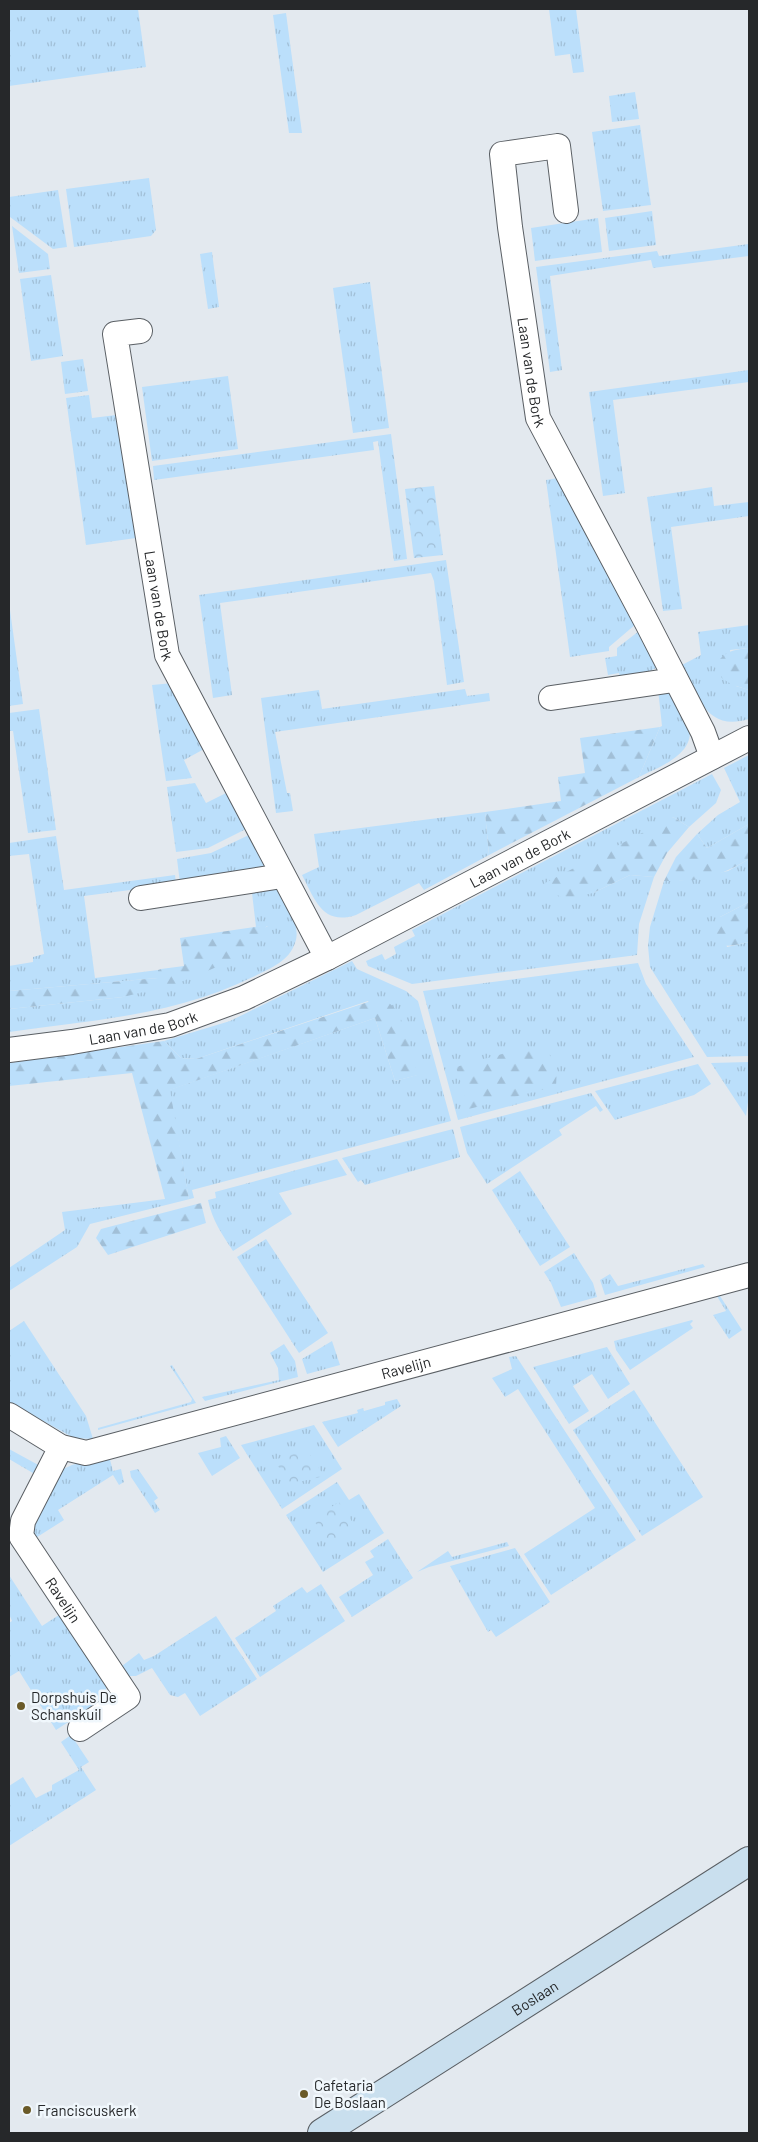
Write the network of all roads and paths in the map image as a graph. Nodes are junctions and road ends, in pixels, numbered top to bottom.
1 (566, 211) dead end
2 (140, 331) dead end
3 (674, 680) junction
4 (551, 698) dead end
5 (749, 738) edge
6 (712, 757) junction
7 (282, 876) junction
8 (141, 898) dead end
9 (327, 958) junction
10 (9, 1050) edge
11 (749, 1275) edge
12 (9, 1415) edge
13 (61, 1447) junction
14 (80, 1729) dead end
15 (749, 1861) edge
16 (322, 2133) edge

1 - 3 street, Laan van de Bork
2 - 7 street, Laan van de Bork
3 - 4 street
3 - 6 street, Laan van de Bork
5 - 6 street, Laan van de Bork
6 - 9 street, Laan van de Bork
7 - 8 street
7 - 9 street, Laan van de Bork
9 - 10 street, Laan van de Bork
11 - 13 street, Ravelijn
12 - 13 street, Ravelijn
13 - 14 street, Ravelijn
15 - 16 main road, Boslaan

